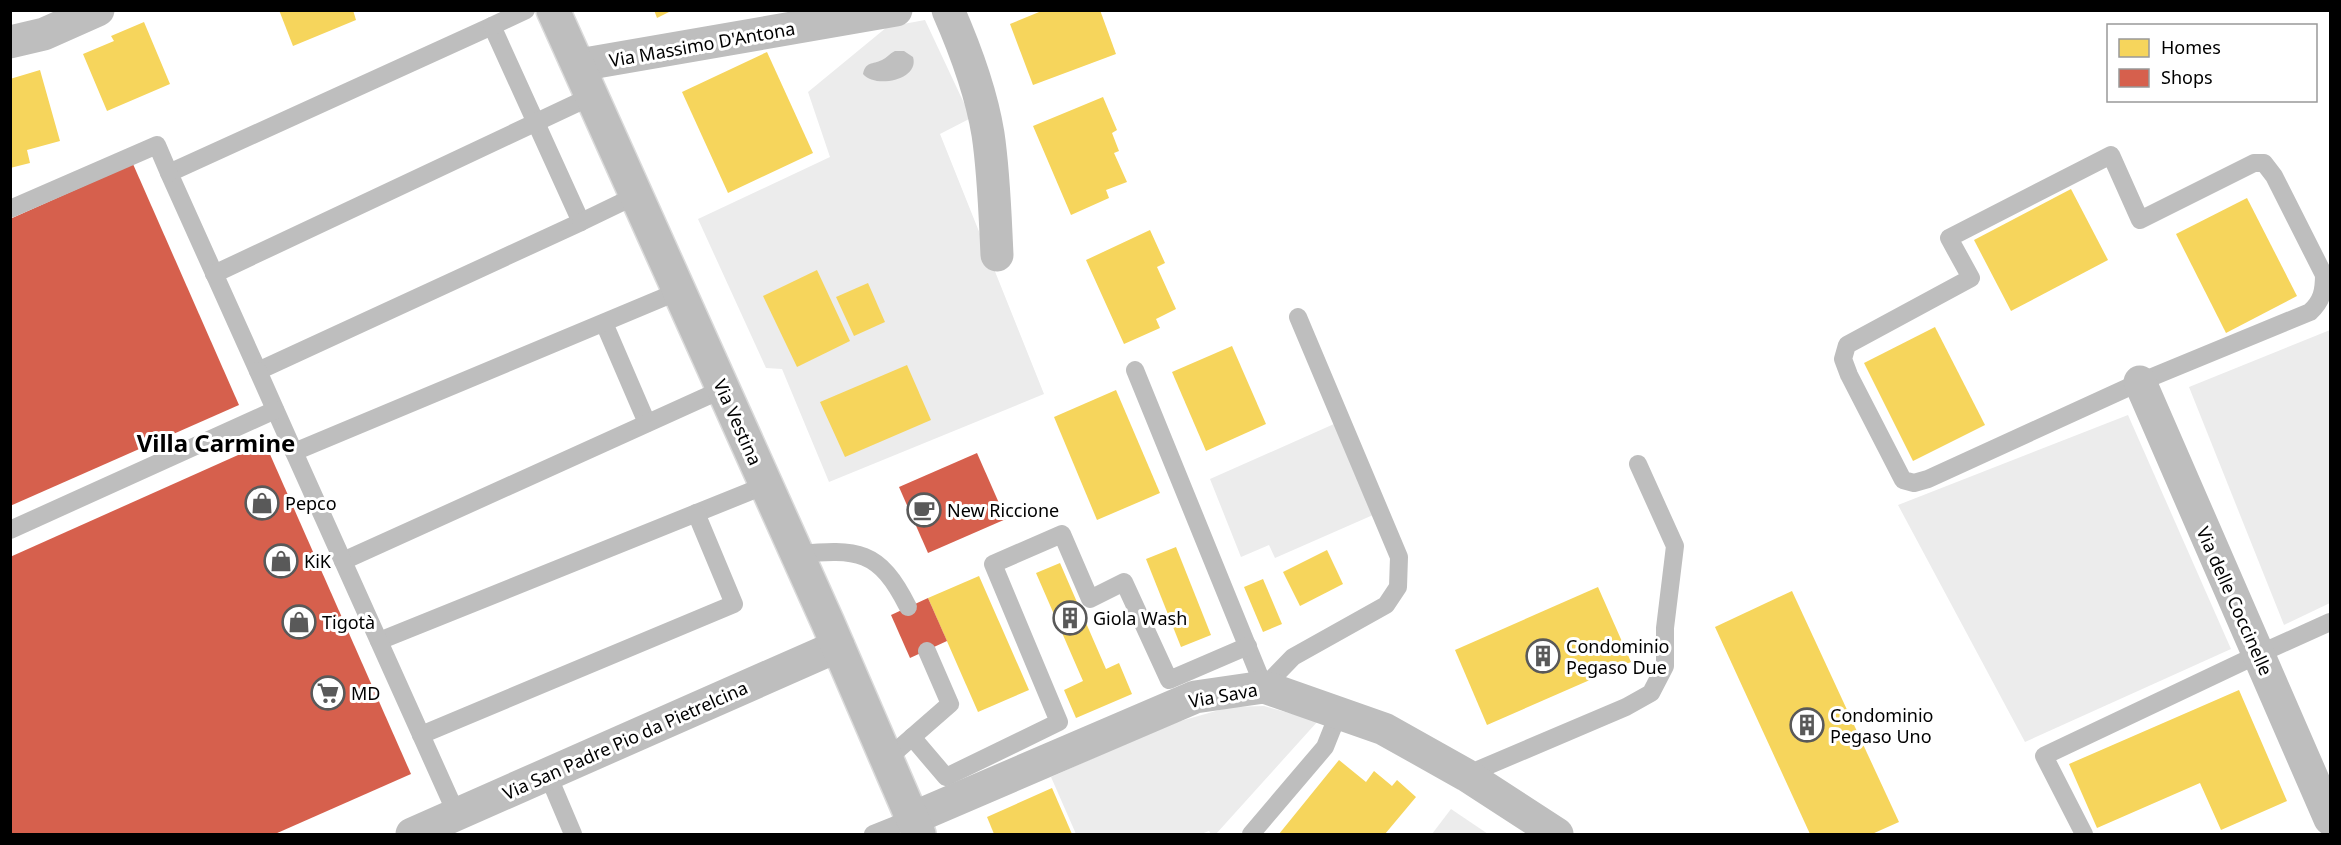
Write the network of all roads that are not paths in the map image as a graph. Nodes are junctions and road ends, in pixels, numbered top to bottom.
1 (98, 10) edge
2 (526, 10) edge
3 (554, 10) edge
4 (896, 10) edge
5 (948, 10) edge
6 (492, 26) junction
7 (10, 42) edge
8 (579, 65) junction
9 (592, 96) junction
10 (536, 123) junction
11 (169, 174) junction
12 (636, 195) junction
13 (10, 209) edge
14 (581, 222) junction
15 (997, 255) dead end
16 (214, 274) junction
17 (679, 291) junction
18 (1298, 317) dead end
19 (604, 323) junction
20 (1135, 370) dead end
21 (258, 371) junction
22 (2139, 382) junction
23 (723, 389) junction
24 (276, 410) junction
25 (647, 423) junction
26 (294, 452) junction
27 (1638, 464) dead end
28 (766, 485) junction
29 (696, 513) junction
30 (10, 530) edge
31 (797, 554) junction
32 (343, 561) junction
33 (908, 608) dead end
34 (2331, 622) edge
35 (379, 641) junction
36 (838, 646) junction
37 (1248, 646) junction
38 (927, 651) dead end
39 (2259, 654) junction
40 (1264, 687) junction
41 (1339, 712) junction
42 (421, 735) junction
43 (912, 737) junction
44 (887, 759) junction
45 (548, 775) junction
46 (1466, 776) junction
47 (457, 815) junction
48 (2330, 815) edge
49 (916, 826) edge
50 (412, 834) edge
51 (573, 834) edge
52 (873, 834) edge
53 (1251, 834) edge
54 (1557, 834) edge
55 (2084, 834) edge

1 - 7 street
2 - 6 lane
3 - 8 street, Via Vestina
4 - 8 street, Via Massimo D'Antona
5 - 15 street
6 - 10 lane
6 - 11 lane
8 - 9 street, Via Vestina
9 - 10 lane
9 - 12 street, Via Vestina
10 - 14 lane
10 - 16 lane
11 - 13 lane
11 - 16 lane
12 - 14 lane
12 - 17 street, Via Vestina
14 - 21 lane
16 - 21 lane
17 - 19 lane
17 - 23 street, Via Vestina
18 - 40 lane
19 - 25 lane
19 - 26 lane
20 - 37 lane
21 - 24 lane
22 - 22 lane
22 - 39 street, Via delle Coccinelle
23 - 25 lane
23 - 28 street, Via Vestina
24 - 26 lane
24 - 30 lane
25 - 32 lane
26 - 32 lane
27 - 46 lane
28 - 29 lane
28 - 31 street, Via Vestina
29 - 35 lane
29 - 42 lane
31 - 33 lane
31 - 36 street, Via Vestina
32 - 35 lane
34 - 39 lane
35 - 42 lane
36 - 44 street, Via Vestina
36 - 45 street, Via San Padre Pio da Pietrelcina
37 - 40 lane
37 - 43 lane
38 - 43 lane
39 - 48 street, Via delle Coccinelle
39 - 55 lane
40 - 41 street, Via Sava
40 - 49 street, Via Sava
41 - 46 street, Via Sava
41 - 53 lane
42 - 47 lane
43 - 44 lane
44 - 49 street, Via Vestina
45 - 47 street, Via San Padre Pio da Pietrelcina
45 - 51 lane
46 - 54 street, Via Sava
47 - 50 street, Via San Padre Pio da Pietrelcina
49 - 52 lane

